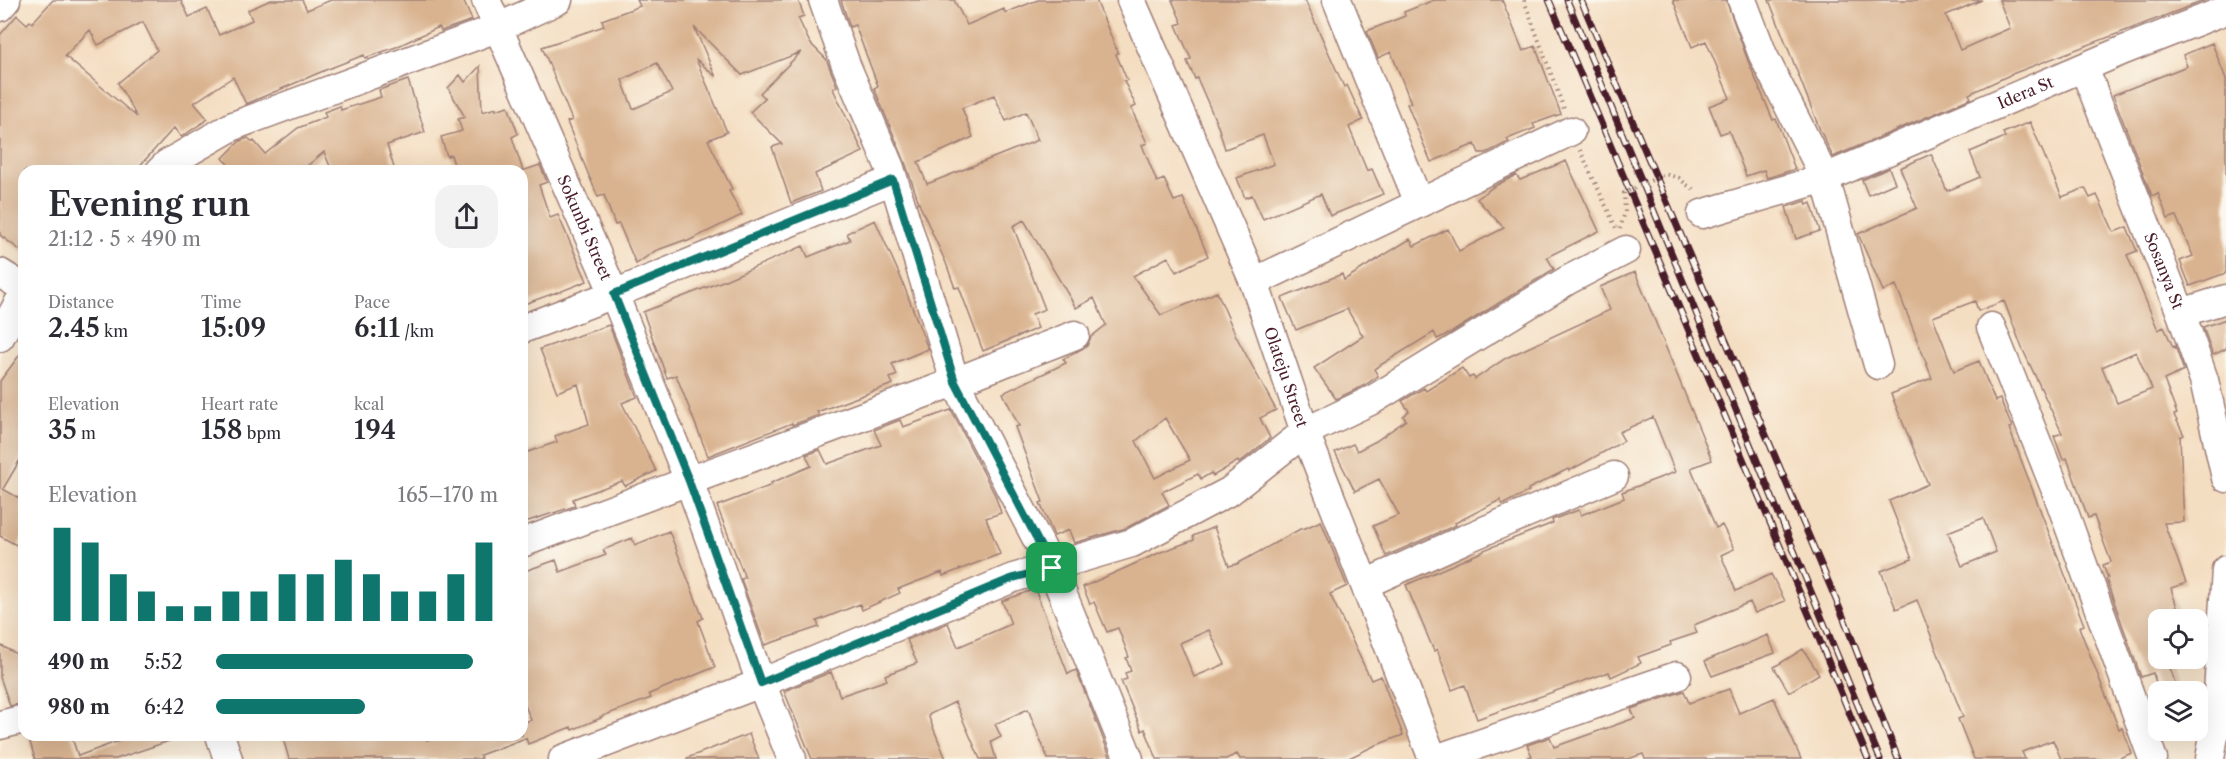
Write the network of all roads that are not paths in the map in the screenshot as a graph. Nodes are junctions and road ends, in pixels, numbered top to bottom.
1 (6, 0) edge
2 (486, 0) edge
3 (558, 0) edge
4 (823, 0) edge
5 (1131, 0) edge
6 (1742, 0) edge
7 (1347, 3) edge
8 (0, 7) edge
9 (2226, 10) edge
10 (498, 28) junction
11 (2084, 68) junction
12 (1571, 131) dead end
13 (166, 165) edge
14 (1826, 178) junction
15 (893, 180) junction
16 (1419, 203) junction
17 (1702, 214) dead end
18 (1623, 242) road end
19 (0, 273) edge
20 (1254, 282) junction
21 (18, 284) edge
22 (614, 294) junction
23 (2226, 299) edge
24 (18, 304) edge
25 (2181, 313) junction
26 (528, 327) edge
27 (1992, 327) dead end
28 (1075, 335) dead end
29 (0, 337) edge
30 (1878, 365) dead end
31 (955, 382) junction
32 (1305, 432) junction
33 (1614, 477) dead end
34 (2226, 478) edge
35 (689, 481) junction
36 (528, 541) edge
37 (1052, 568) junction
38 (2226, 570) edge
39 (1365, 584) junction
40 (1677, 676) dead end
41 (761, 683) junction
42 (18, 721) edge
43 (0, 726) edge
44 (222, 741) edge
45 (228, 759) edge
46 (563, 759) edge
47 (792, 759) edge
48 (1129, 759) edge
49 (1435, 759) edge
50 (2153, 759) edge
51 (2210, 759) edge

1 - 8 street
2 - 10 street, Sokunbi Street
3 - 10 street
4 - 15 street
5 - 20 street, Olateju Street
6 - 14 street
7 - 16 street
9 - 11 street, Idera St
10 - 13 street
10 - 22 street, Sokunbi Street
11 - 14 street, Idera St
11 - 25 street, Sosanya St
12 - 16 street
14 - 17 street, Idera St
14 - 30 street
15 - 22 street
15 - 31 street
16 - 20 street
18 - 32 street
19 - 21 street
20 - 32 street, Olateju Street
22 - 26 street
22 - 35 street, Sokunbi Street
23 - 25 street
24 - 29 street
25 - 34 street, Sosanya St
27 - 50 street
28 - 31 street
31 - 35 street
31 - 37 street
32 - 37 street
32 - 39 street, Olateju Street
33 - 39 street
35 - 36 street
35 - 41 street, Sokunbi Street
37 - 41 street
37 - 48 street
38 - 51 street
39 - 49 street, Olateju Street
40 - 49 street
41 - 46 street
41 - 47 street, Sokunbi Street
42 - 43 street
44 - 45 street

